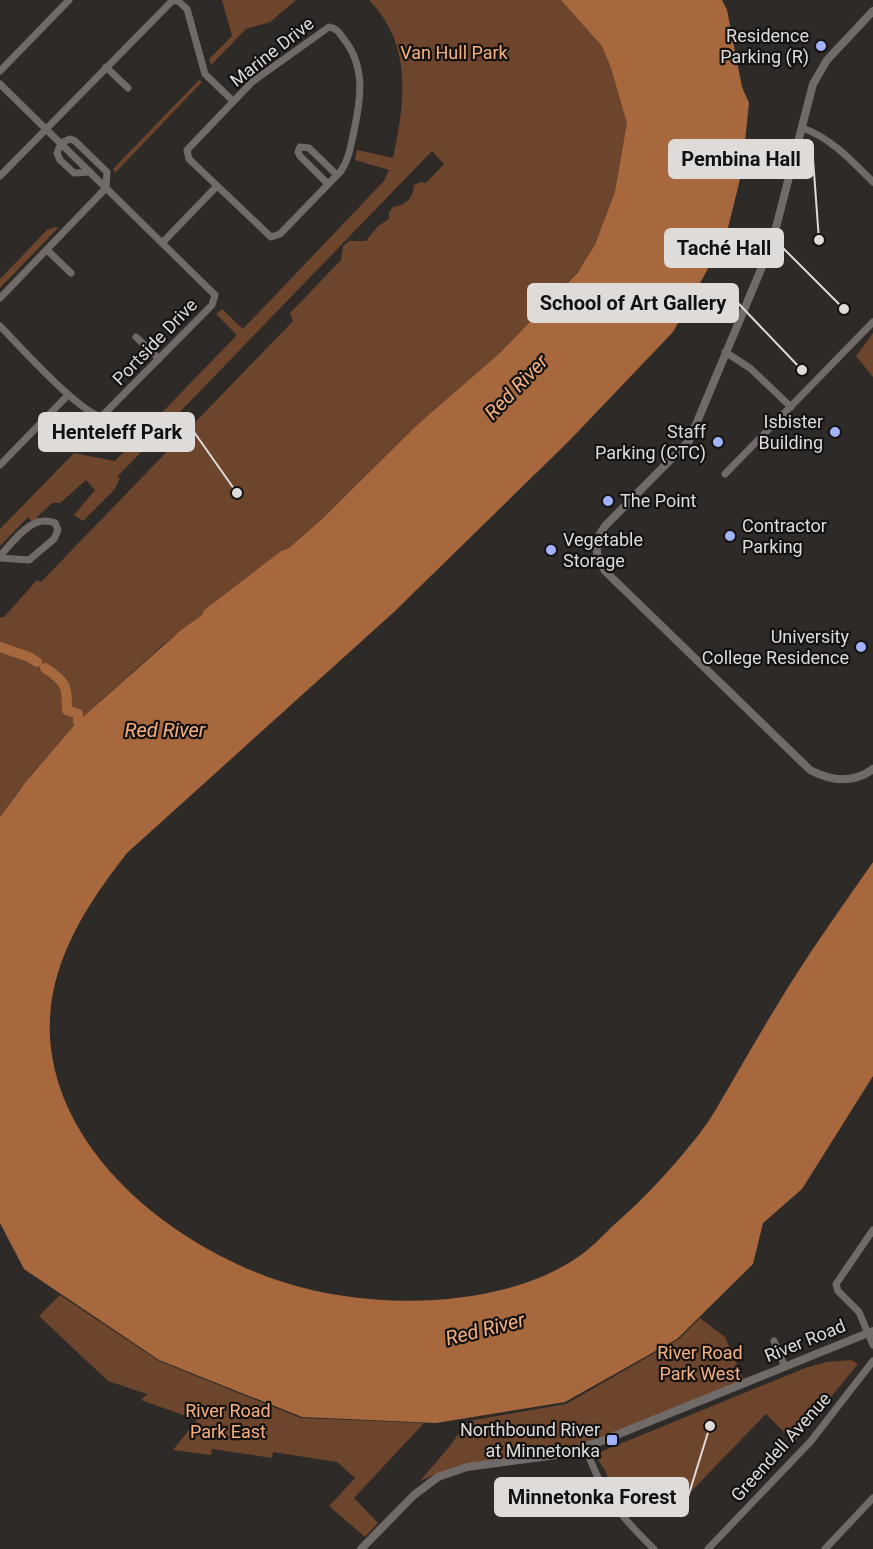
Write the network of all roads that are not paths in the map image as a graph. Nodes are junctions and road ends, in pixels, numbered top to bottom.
1 (69, 0) edge
2 (873, 11) edge
3 (106, 67) junction
4 (0, 71) edge
5 (0, 84) edge
6 (128, 88) dead end
7 (8, 92) junction
8 (0, 95) edge
9 (233, 101) junction
10 (802, 128) junction
11 (46, 129) junction
12 (61, 142) junction
13 (90, 172) junction
14 (337, 175) junction
15 (0, 176) edge
16 (873, 182) edge
17 (328, 184) junction
18 (216, 187) junction
19 (106, 188) junction
20 (163, 242) junction
21 (47, 250) junction
22 (71, 273) dead end
23 (0, 298) edge
24 (872, 322) edge
25 (0, 326) edge
26 (136, 337) dead end
27 (725, 352) junction
28 (159, 359) junction
29 (68, 395) junction
30 (792, 407) junction
31 (0, 465) edge
32 (725, 474) dead end
33 (0, 557) edge
34 (873, 769) edge
35 (873, 1230) edge
36 (870, 1332) edge
37 (774, 1341) dead end
38 (873, 1345) edge
39 (873, 1361) edge
40 (785, 1367) junction
41 (585, 1446) junction
42 (873, 1498) edge
43 (365, 1548) edge
44 (654, 1549) edge
45 (708, 1549) edge
46 (825, 1549) edge

1 - 4 street
2 - 10 street
3 - 6 street
3 - 9 street
3 - 11 street
5 - 7 street
7 - 8 street
7 - 11 street
9 - 14 street, Marine Drive
9 - 18 street, Marine Drive
10 - 16 street
10 - 27 street
11 - 12 street
11 - 15 street
12 - 13 street, Portside Drive
12 - 13 street
12 - 19 street
13 - 19 street, Portside Drive
14 - 17 street, Marine Drive
14 - 17 street
17 - 18 street, Marine Drive
18 - 20 street
19 - 20 street, Portside Drive
19 - 21 street
20 - 28 street, Portside Drive
21 - 22 street
21 - 23 street
24 - 30 street
25 - 29 street, Portside Drive
26 - 28 street
27 - 30 street
27 - 34 street
28 - 29 street, Portside Drive
29 - 31 street
30 - 32 street
33 - 33 street
35 - 36 street
36 - 38 street
36 - 40 street, River Road
37 - 40 street
39 - 45 street, Greendell Avenue
40 - 41 street, River Road
41 - 43 street, River Road
41 - 44 street
42 - 46 street

